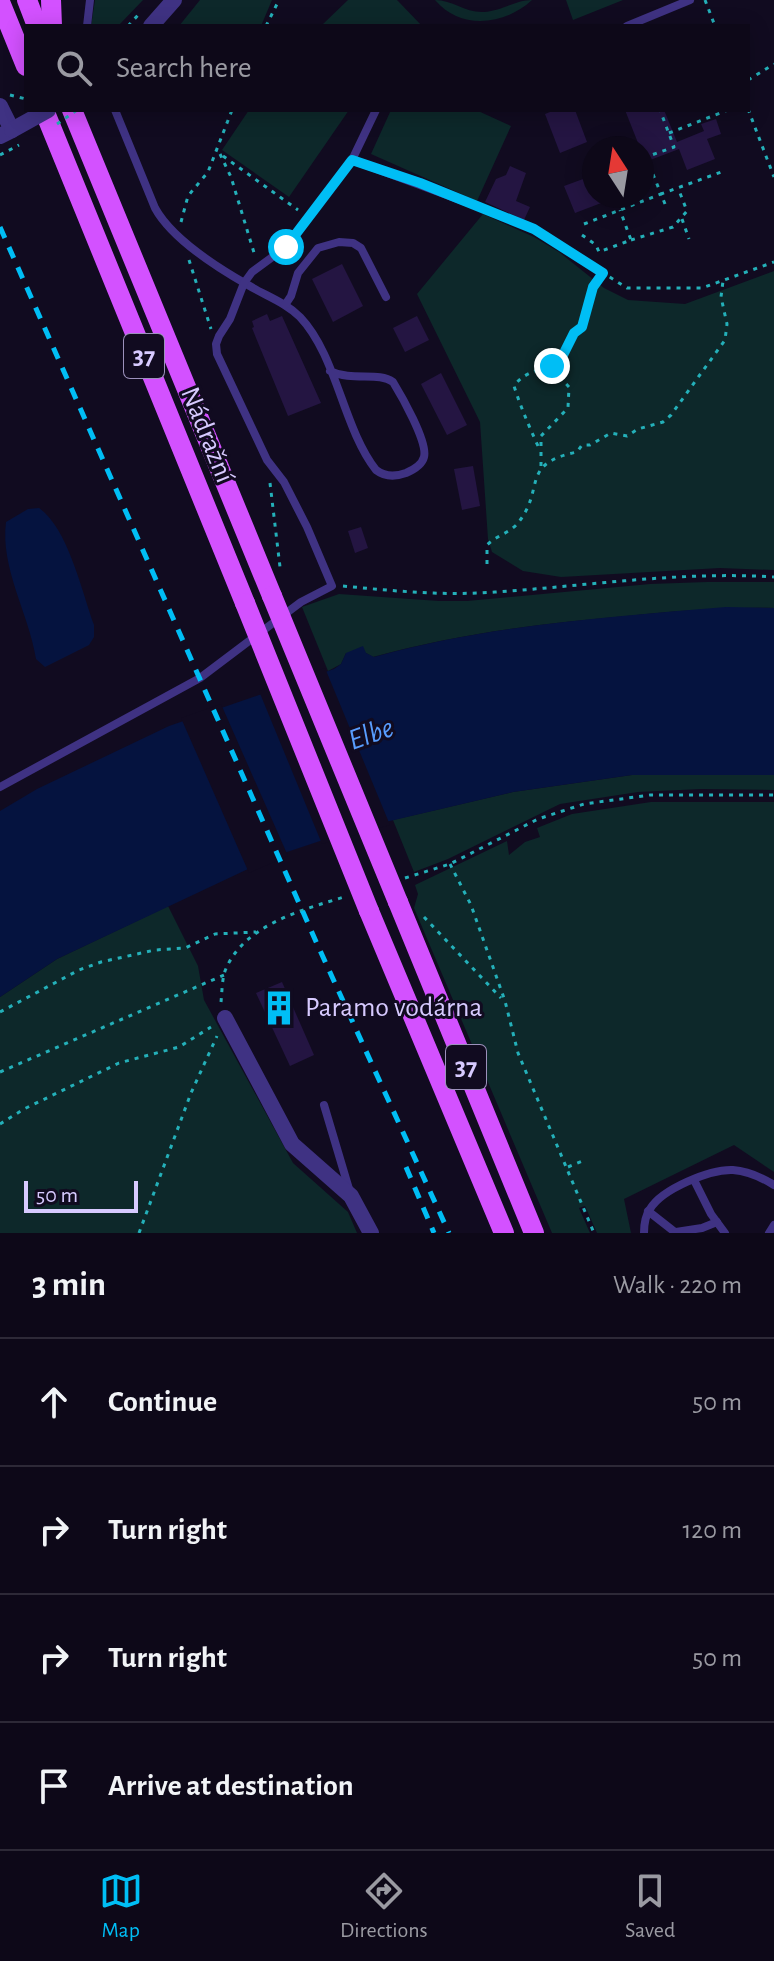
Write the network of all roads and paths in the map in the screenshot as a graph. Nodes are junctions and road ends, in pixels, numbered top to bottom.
1 (27, 0) edge
2 (51, 0) edge
3 (90, 0) edge
4 (174, 0) edge
5 (279, 0) edge
6 (690, 0) edge
7 (705, 0) edge
8 (0, 2) edge
9 (36, 24) edge
10 (52, 24) edge
11 (87, 24) edge
12 (153, 24) edge
13 (267, 24) edge
14 (632, 24) edge
15 (714, 24) edge
16 (24, 61) edge
17 (774, 64) edge
18 (750, 79) edge
19 (5, 101) edge
20 (43, 112) edge
21 (47, 112) edge
22 (73, 112) edge
23 (116, 112) edge
24 (231, 112) edge
25 (375, 112) edge
26 (661, 112) edge
27 (723, 112) edge
28 (749, 112) edge
29 (6, 133) edge
30 (669, 133) junction
31 (218, 153) junction
32 (352, 160) junction
33 (724, 171) dead end
34 (774, 177) edge
35 (678, 188) junction
36 (661, 194) junction
37 (665, 204) dead end
38 (479, 207) joint
39 (620, 210) junction
40 (309, 218) junction
41 (682, 219) junction
42 (584, 224) dead end
43 (582, 235) dead end
44 (689, 239) dead end
45 (631, 240) junction
46 (182, 241) junction
47 (774, 262) edge
48 (259, 267) junction
49 (603, 273) junction
50 (723, 281) junction
51 (244, 283) junction
52 (386, 297) dead end
53 (285, 305) junction
54 (216, 344) junction
55 (562, 357) junction
56 (330, 371) junction
57 (540, 450) junction
58 (267, 460) junction
59 (541, 466) junction
60 (487, 564) dead end
61 (281, 570) dead end
62 (774, 577) edge
63 (332, 586) junction
64 (0, 787) edge
65 (774, 795) edge
66 (450, 864) junction
67 (403, 878) dead end
68 (349, 895) dead end
69 (419, 907) dead end
70 (259, 932) junction
71 (224, 975) junction
72 (505, 1001) junction
73 (0, 1012) edge
74 (225, 1018) junction
75 (0, 1072) edge
76 (324, 1105) dead end
77 (0, 1124) edge
78 (585, 1160) dead end
79 (568, 1167) junction
80 (694, 1180) junction
81 (774, 1185) edge
82 (351, 1196) junction
83 (648, 1211) junction
84 (717, 1222) junction
85 (774, 1225) edge
86 (676, 1232) edge
87 (139, 1233) edge
88 (371, 1233) edge
89 (504, 1233) edge
90 (534, 1233) edge
91 (594, 1233) edge
92 (644, 1233) edge
93 (725, 1233) edge
94 (769, 1233) edge

1 - 9 main road
2 - 10 main road
3 - 11 lane
4 - 12 street
5 - 13 path
6 - 14 lane
7 - 15 path
8 - 16 main road
17 - 18 path
19 - 29 street
20 - 29 street, bridge
21 - 89 main road, Nádražní / 37, bridge
22 - 90 main road, Nádražní / 37, bridge
23 - 46 lane
24 - 31 path
25 - 32 lane
26 - 30 path
27 - 30 path
28 - 34 path
30 - 36 path
31 - 40 path
31 - 46 path
31 - 48 path
32 - 38 lane
32 - 40 lane
33 - 35 path
35 - 36 path
35 - 41 path
36 - 37 path
36 - 39 path
38 - 49 path
39 - 42 path
39 - 45 path
40 - 48 lane
41 - 44 path
41 - 45 path
43 - 45 path
46 - 51 lane
46 - 54 path
47 - 50 path
48 - 51 lane
49 - 50 path
49 - 55 path
50 - 59 path
51 - 53 lane
51 - 54 lane
52 - 53 lane
53 - 56 lane
54 - 58 lane
55 - 57 path
55 - 57 path
56 - 56 lane
57 - 59 path
58 - 61 path
58 - 63 lane
59 - 60 path
62 - 63 path
63 - 64 lane
65 - 66 path
66 - 67 path
66 - 72 path
68 - 70 path
69 - 72 path
70 - 71 path
70 - 73 path
71 - 74 path
71 - 75 path
72 - 79 path
74 - 77 path
74 - 82 street
74 - 87 path
76 - 82 lane
78 - 79 path
79 - 91 path
80 - 81 lane
80 - 83 lane
80 - 84 lane
82 - 88 street
83 - 86 lane
83 - 92 lane
84 - 86 lane
84 - 93 lane
85 - 94 lane

